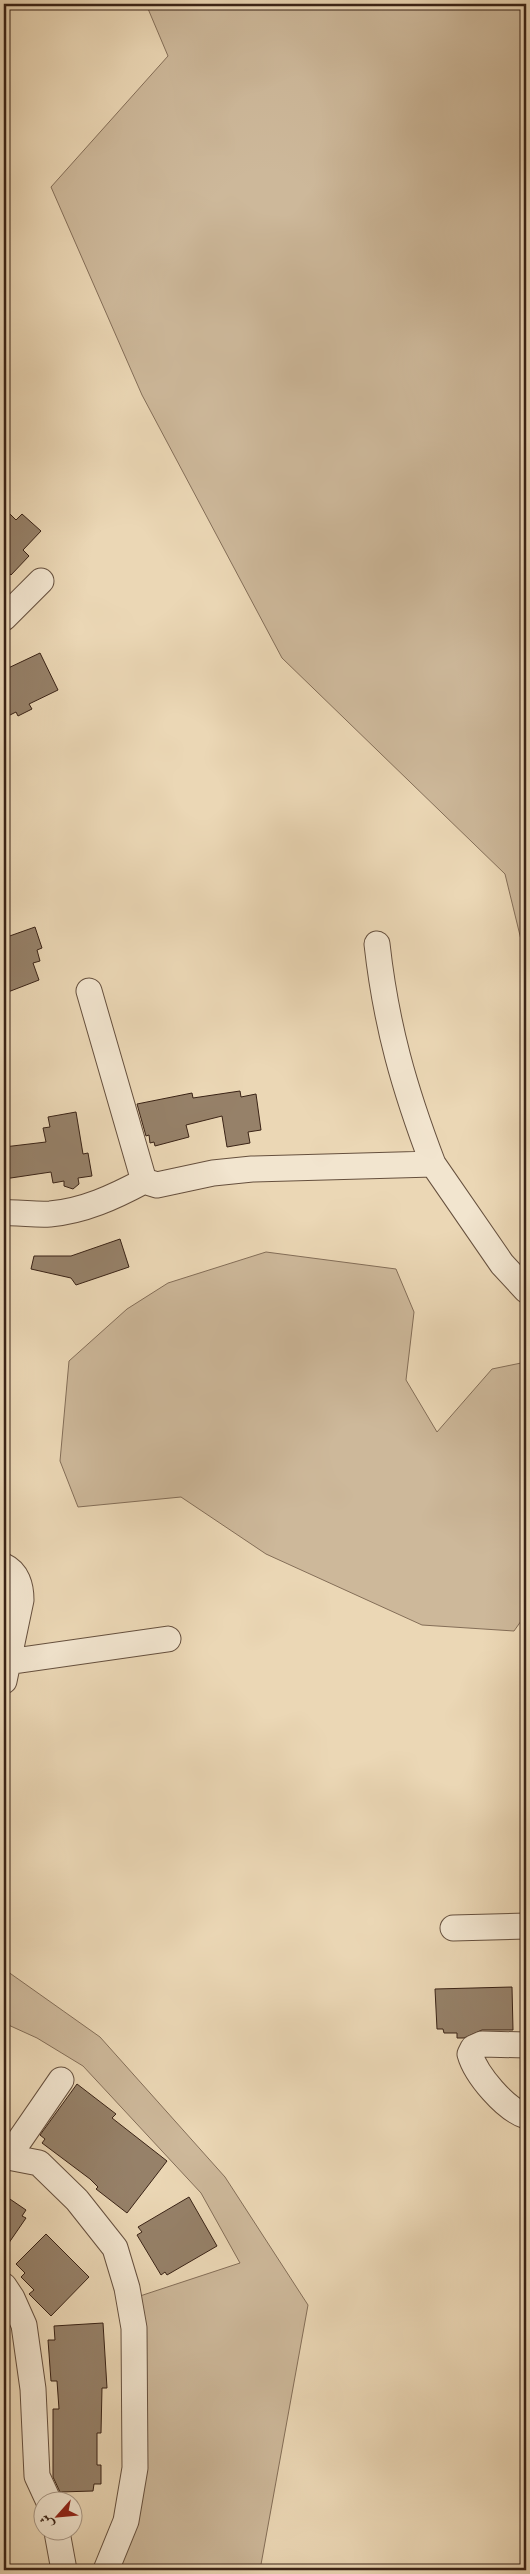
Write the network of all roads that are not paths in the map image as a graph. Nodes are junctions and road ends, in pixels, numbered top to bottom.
1 (41, 581) dead end
2 (4, 618) edge
3 (377, 944) dead end
4 (89, 991) dead end
5 (433, 1164) junction
6 (144, 1182) junction
7 (4, 1213) edge
8 (526, 1290) edge
9 (4, 1566) edge
10 (168, 1640) dead end
11 (5, 1672) edge
12 (526, 1926) edge
13 (453, 1928) dead end
14 (526, 2045) edge
15 (61, 2080) dead end
16 (526, 2116) edge
17 (6, 2155) edge
18 (4, 2286) edge
19 (44, 2492) edge
20 (59, 2542) edge
21 (64, 2570) edge
22 (106, 2570) edge

1 - 2 street
3 - 5 street
4 - 6 street
5 - 6 street
5 - 8 street
6 - 7 street
9 - 11 street
10 - 11 street
12 - 13 street
14 - 16 street
15 - 17 street
17 - 22 street
18 - 19 street
20 - 21 street

